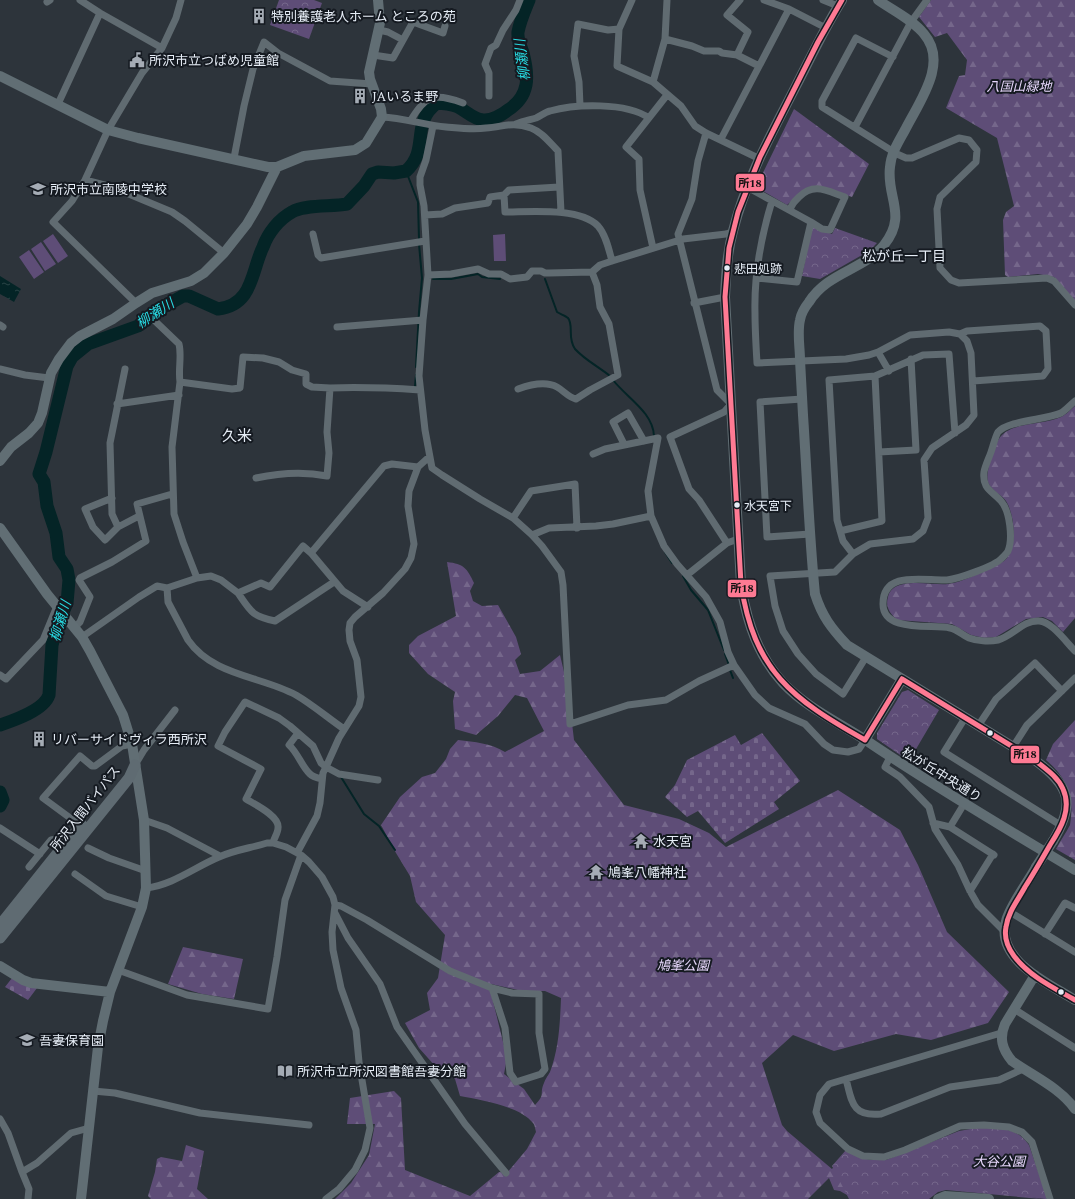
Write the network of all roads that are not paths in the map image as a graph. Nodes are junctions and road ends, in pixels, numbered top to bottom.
1 (80, 0) edge
2 (182, 0) edge
3 (378, 0) edge
4 (520, 0) edge
5 (632, 0) edge
6 (667, 0) edge
7 (740, 0) edge
8 (764, 0) edge
9 (823, 0) edge
10 (878, 0) edge
11 (927, 0) edge
12 (840, 3) edge
13 (789, 9) junction
14 (100, 13) junction
15 (911, 22) junction
16 (445, 26) dead end
17 (826, 28) junction
18 (619, 29) junction
19 (379, 30) junction
20 (665, 39) junction
21 (403, 40) junction
22 (162, 48) junction
23 (373, 55) junction
24 (737, 55) junction
25 (893, 56) junction
26 (759, 66) junction
27 (0, 76) edge
28 (653, 82) junction
29 (372, 84) junction
30 (667, 95) junction
31 (489, 96) dead end
32 (463, 103) dead end
33 (58, 104) junction
34 (580, 106) junction
35 (382, 117) junction
36 (649, 118) junction
37 (411, 120) junction
38 (516, 124) junction
39 (433, 126) junction
40 (855, 127) junction
41 (108, 130) junction
42 (706, 132) junction
43 (721, 139) junction
44 (893, 152) junction
45 (234, 158) junction
46 (758, 158) junction
47 (276, 167) junction
48 (85, 180) junction
49 (560, 187) junction
50 (747, 187) junction
51 (504, 195) junction
52 (772, 201) junction
53 (790, 210) junction
54 (561, 212) junction
55 (424, 215) junction
56 (811, 222) junction
57 (732, 232) junction
58 (314, 234) dead end
59 (679, 240) junction
60 (421, 242) junction
61 (653, 248) junction
62 (224, 253) junction
63 (612, 261) junction
64 (592, 272) junction
65 (428, 275) junction
66 (757, 278) junction
67 (725, 297) junction
68 (136, 302) junction
69 (694, 303) junction
70 (1075, 305) edge
71 (422, 320) junction
72 (155, 321) dead end
73 (337, 327) dead end
74 (960, 334) junction
75 (878, 352) junction
76 (911, 359) junction
77 (800, 360) junction
78 (0, 369) edge
79 (125, 369) dead end
80 (889, 371) junction
81 (875, 376) junction
82 (50, 378) junction
83 (973, 381) junction
84 (180, 382) junction
85 (330, 388) junction
86 (518, 389) dead end
87 (420, 390) junction
88 (179, 395) junction
89 (802, 399) junction
90 (1075, 401) edge
91 (117, 404) junction
92 (731, 404) junction
93 (954, 433) junction
94 (644, 441) junction
95 (624, 444) junction
96 (879, 452) junction
97 (593, 454) dead end
98 (430, 457) junction
99 (0, 461) edge
100 (418, 467) junction
101 (256, 478) dead end
102 (172, 494) junction
103 (112, 498) junction
104 (139, 516) junction
105 (651, 516) junction
106 (513, 518) junction
107 (118, 527) junction
108 (577, 528) junction
109 (840, 530) junction
110 (1, 532) edge
111 (810, 534) junction
112 (532, 535) junction
113 (738, 539) junction
114 (727, 543) junction
115 (311, 553) junction
116 (854, 554) junction
117 (813, 573) junction
118 (687, 575) junction
119 (197, 578) junction
120 (334, 582) junction
121 (167, 588) junction
122 (238, 594) junction
123 (368, 606) junction
124 (58, 607) junction
125 (72, 625) junction
126 (82, 637) junction
127 (1075, 651) edge
128 (866, 657) junction
129 (734, 665) junction
130 (0, 675) edge
131 (1075, 678) edge
132 (902, 680) junction
133 (1062, 691) junction
134 (175, 710) dead end
135 (965, 718) junction
136 (978, 726) junction
137 (344, 729) junction
138 (298, 733) junction
139 (865, 740) junction
140 (132, 744) junction
141 (1013, 747) junction
142 (890, 758) junction
143 (135, 765) junction
144 (326, 767) junction
145 (322, 779) junction
146 (378, 780) dead end
147 (964, 804) junction
148 (144, 820) junction
149 (933, 823) junction
150 (81, 826) junction
151 (1062, 826) junction
152 (0, 828) edge
153 (950, 828) junction
154 (273, 843) junction
155 (64, 845) junction
156 (88, 848) dead end
157 (40, 854) junction
158 (299, 854) junction
159 (220, 856) junction
160 (29, 867) dead end
161 (146, 870) junction
162 (1075, 870) edge
163 (75, 874) dead end
164 (146, 888) junction
165 (970, 891) junction
166 (142, 907) junction
167 (335, 908) junction
168 (1075, 908) edge
169 (1010, 912) junction
170 (0, 925) edge
171 (1004, 931) junction
172 (1045, 934) junction
173 (0, 938) edge
174 (1075, 952) edge
175 (0, 966) edge
176 (118, 970) junction
177 (1035, 975) junction
178 (492, 988) junction
179 (110, 992) junction
180 (1075, 1000) edge
181 (1014, 1009) junction
182 (1002, 1032) junction
183 (1075, 1048) edge
184 (1023, 1069) junction
185 (846, 1079) junction
186 (93, 1091) junction
187 (1075, 1109) edge
188 (0, 1118) edge
189 (309, 1125) dead end
190 (89, 1128) junction
191 (22, 1172) junction
192 (506, 1174) dead end
193 (28, 1199) edge
194 (81, 1199) edge
195 (326, 1199) edge
196 (938, 1199) edge
197 (985, 1199) edge
198 (1050, 1199) edge

1 - 14 street
2 - 22 street
3 - 19 street
4 - 31 street
5 - 18 street
6 - 20 street
7 - 24 street
8 - 13 street
9 - 12 street
10 - 15 street
11 - 15 street
12 - 17 street, 松が丘中央通り
13 - 17 street
13 - 26 street
14 - 22 street
14 - 33 street
15 - 25 street
15 - 44 street
16 - 21 street
17 - 46 street, 松が丘中央通り
18 - 28 street
18 - 34 street
19 - 21 street
19 - 23 street
20 - 24 street
20 - 28 street
21 - 23 street
22 - 41 street
23 - 29 street
24 - 26 street
25 - 40 street
25 - 40 street
26 - 43 street
27 - 33 street
28 - 30 street
29 - 35 street
29 - 45 street
30 - 36 street
30 - 42 street
32 - 37 street
33 - 41 street
34 - 36 street
34 - 38 street
35 - 37 street
35 - 47 street
36 - 61 street
37 - 39 street
38 - 39 street
38 - 49 street
39 - 55 street
40 - 44 street
41 - 45 street
41 - 48 street
42 - 43 street
42 - 59 street
43 - 46 street
44 - 70 street
44 - 77 street
45 - 47 street
46 - 50 street, 松が丘中央通り
47 - 62 street
48 - 62 street
48 - 68 street
49 - 51 street
49 - 54 street
50 - 52 street
50 - 57 street, 松が丘中央通り
51 - 54 street
51 - 55 street
52 - 53 street
52 - 66 street
53 - 56 street
53 - 56 street
54 - 63 street
55 - 60 street
56 - 66 street
57 - 59 street
57 - 67 street, 松が丘中央通り
58 - 60 street
59 - 61 street
59 - 69 street
60 - 65 street
61 - 63 street
62 - 68 street
63 - 64 street
64 - 65 street
64 - 86 street
65 - 71 street
66 - 77 street
67 - 69 street
67 - 92 street, 松が丘中央通り
68 - 82 street
69 - 92 street
71 - 73 street
71 - 87 street
72 - 84 street
74 - 75 street
74 - 83 street
74 - 83 street
75 - 77 street
75 - 80 street
76 - 80 street
76 - 93 street
76 - 96 street
77 - 89 street
78 - 82 street
79 - 91 street
80 - 81 street
81 - 96 street
81 - 109 street
82 - 99 street
83 - 93 street
84 - 85 street
84 - 88 street
85 - 87 street
85 - 101 street
87 - 98 street
88 - 91 street
88 - 102 street
89 - 111 street
89 - 111 street
90 - 127 street
91 - 103 street
92 - 113 street, 松が丘中央通り
92 - 114 street
93 - 116 street
94 - 95 street
94 - 95 street
94 - 105 street
95 - 97 street
96 - 109 street
98 - 100 street
98 - 106 street
100 - 115 street
100 - 123 street
102 - 104 street
102 - 119 street
103 - 107 street
103 - 107 street
104 - 107 street
104 - 125 street
105 - 108 street
105 - 118 street
106 - 108 street
106 - 112 street
108 - 112 street
109 - 116 street
110 - 124 street
111 - 117 street
112 - 129 street
113 - 114 street
113 - 139 street, 松が丘中央通り
114 - 118 street
115 - 120 street
115 - 122 street
116 - 117 street
117 - 128 street
117 - 128 street
118 - 129 street
119 - 121 street
119 - 122 street
120 - 122 street
120 - 123 street
121 - 126 street
121 - 137 street
123 - 137 street
124 - 125 street
124 - 130 street
125 - 126 street
126 - 140 street
128 - 132 street
129 - 139 street
131 - 133 street
132 - 135 street
132 - 139 street
133 - 136 street
133 - 141 street
134 - 143 street
135 - 136 street
135 - 151 street
136 - 141 street
137 - 144 street
138 - 144 street
138 - 145 street
138 - 154 street
139 - 142 street, 松が丘中央通り
140 - 143 street
140 - 150 street
141 - 151 street
142 - 147 street, 松が丘中央通り
142 - 149 street
143 - 148 street
143 - 150 main road, 所沢入間バイパス
143 - 173 main road, 所沢入間バイパス
144 - 145 street
144 - 146 street
145 - 158 street
147 - 153 street
147 - 162 street, 松が丘中央通り
148 - 159 street
148 - 161 street
149 - 153 street
149 - 165 street
150 - 155 main road, 所沢入間バイパス
151 - 169 street, bridge
152 - 157 street
153 - 165 street
154 - 158 street
154 - 159 street
155 - 157 street
155 - 170 main road, 所沢入間バイパス
156 - 161 street
157 - 160 street
158 - 167 street
158 - 176 street
159 - 164 street
161 - 164 street
163 - 166 street
164 - 166 street
165 - 171 street
166 - 176 street
167 - 178 street
167 - 192 street
167 - 195 street
168 - 172 street
169 - 171 street
169 - 172 street
171 - 177 street
172 - 174 street
175 - 179 street
176 - 179 street
177 - 180 street
177 - 181 street
178 - 178 street
179 - 186 street
181 - 182 street
181 - 183 street
182 - 184 street
182 - 185 street
184 - 185 street
184 - 187 street
185 - 198 street
186 - 189 street
186 - 190 street
188 - 191 street
190 - 191 street
190 - 194 street
191 - 193 street
196 - 197 street

